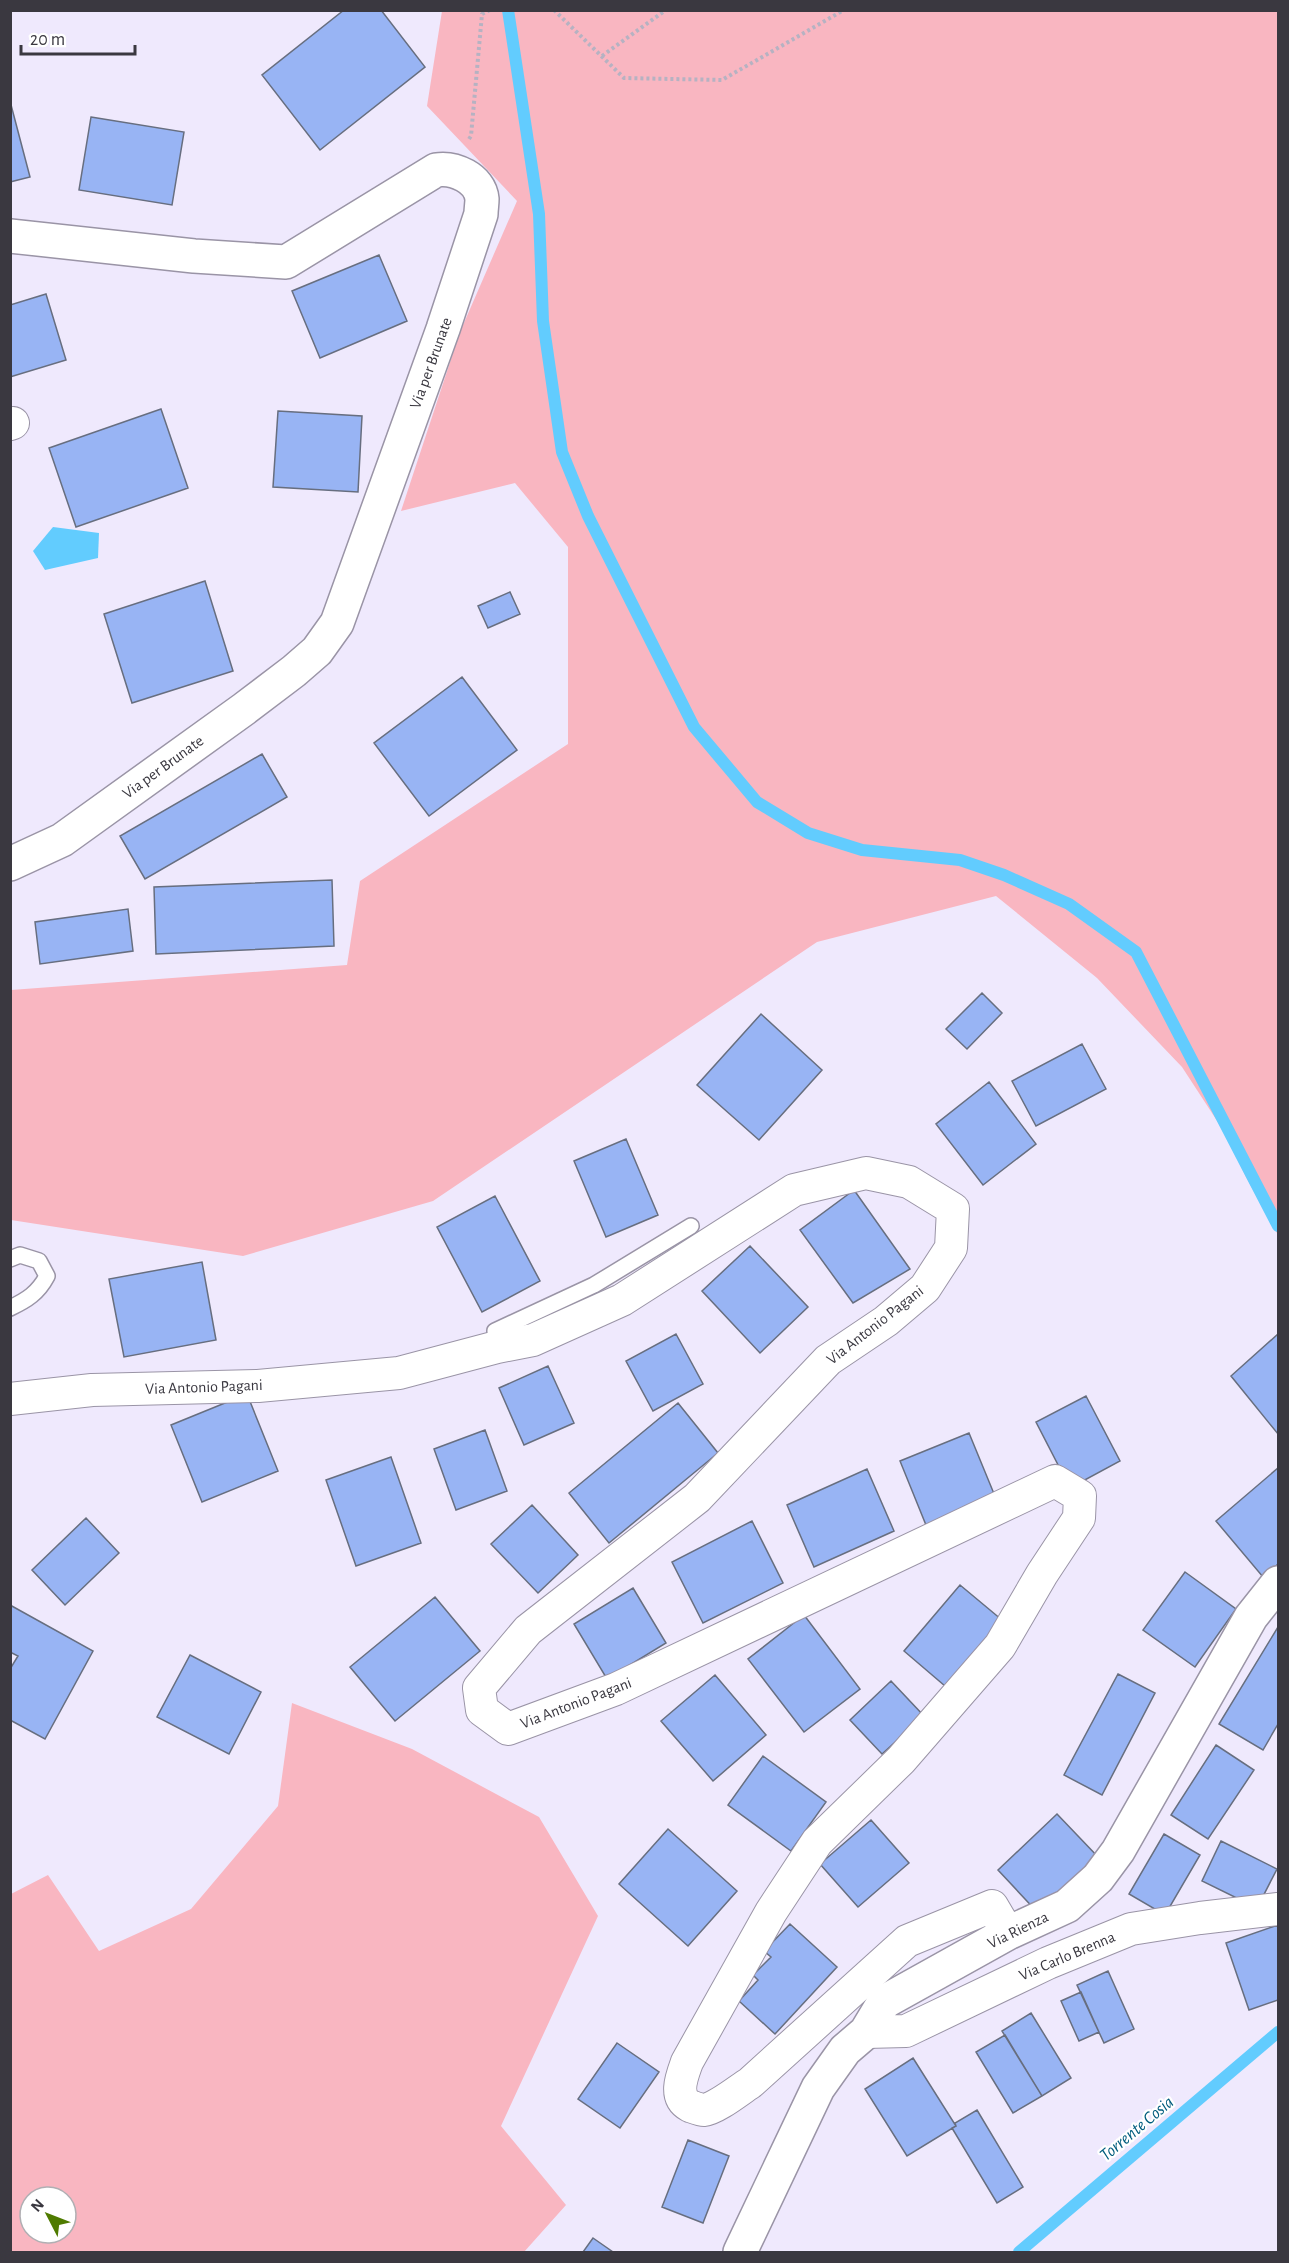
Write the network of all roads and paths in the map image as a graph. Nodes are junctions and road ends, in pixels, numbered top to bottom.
1 (490, 10) edge
2 (554, 10) edge
3 (666, 10) edge
4 (844, 10) edge
5 (602, 56) junction
6 (436, 170) junction
7 (10, 236) edge
8 (10, 864) edge
9 (691, 1226) dead end
10 (10, 1259) edge
11 (10, 1308) edge
12 (497, 1347) junction
13 (10, 1399) edge
14 (1278, 1583) edge
15 (1278, 1909) edge
16 (1008, 1933) junction
17 (866, 2032) junction
18 (740, 2253) edge

1 - 6 path
2 - 5 path
3 - 5 path
4 - 5 path
6 - 7 street
6 - 8 street, Via per Brunate
9 - 12 lane
10 - 11 lane
12 - 13 street, Via Antonio Pagani
12 - 16 street, Via Antonio Pagani
14 - 16 street, Via Rienza
15 - 17 street, Via Carlo Brenna
16 - 17 street, Via Rienza
17 - 18 street, Via Rienza

